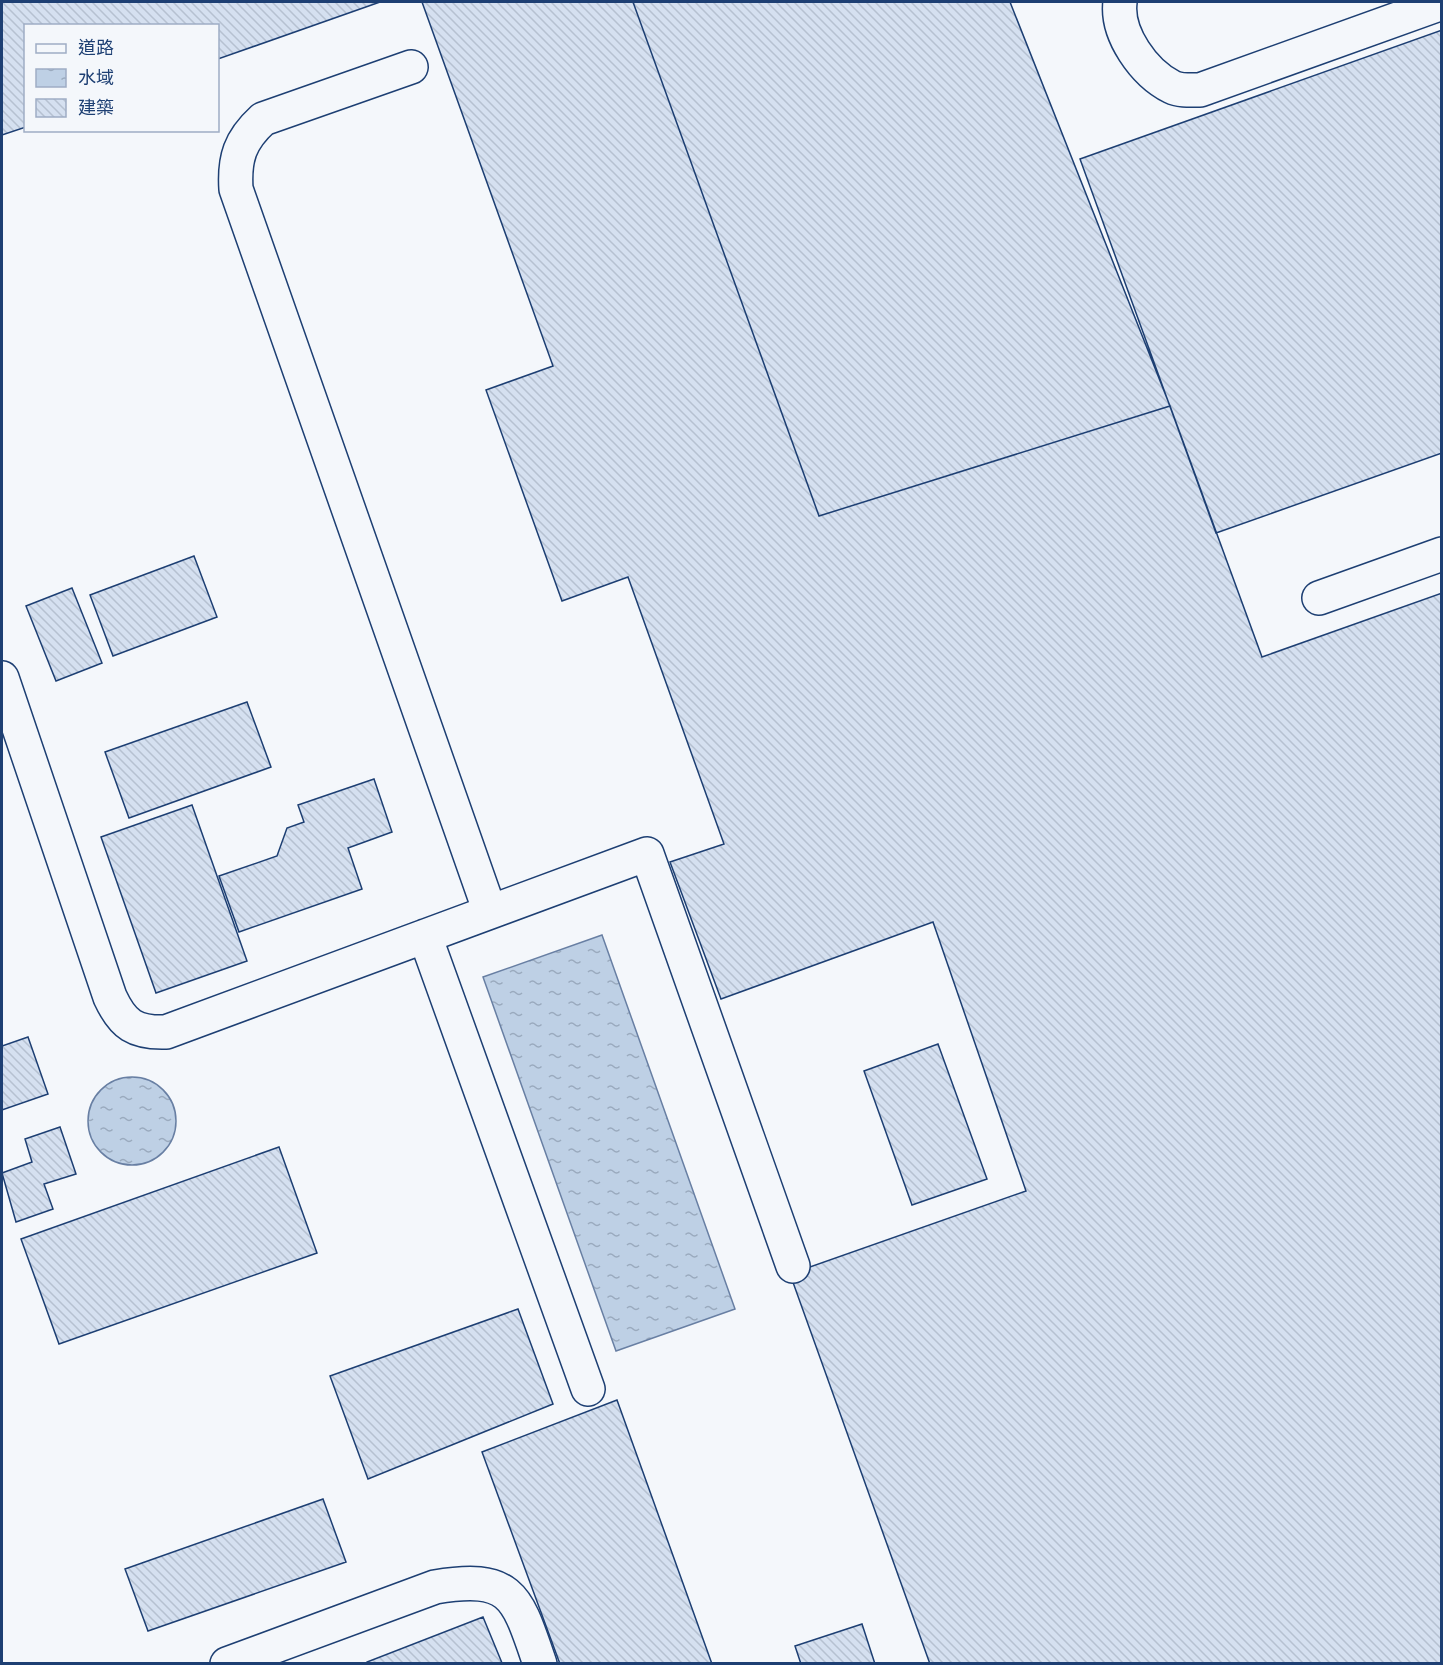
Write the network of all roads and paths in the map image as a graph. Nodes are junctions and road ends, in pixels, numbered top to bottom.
1 (1120, 2) edge
2 (1442, 3) edge
3 (411, 67) dead end
4 (1442, 554) edge
5 (1319, 597) dead end
6 (2, 678) edge
7 (490, 912) junction
8 (425, 936) junction
9 (793, 1266) dead end
10 (588, 1389) dead end
11 (228, 1663) edge
12 (540, 1664) edge

1 - 2 lane
3 - 7 lane
4 - 5 lane
6 - 8 lane
7 - 8 lane
7 - 9 lane
8 - 10 lane
11 - 12 lane

